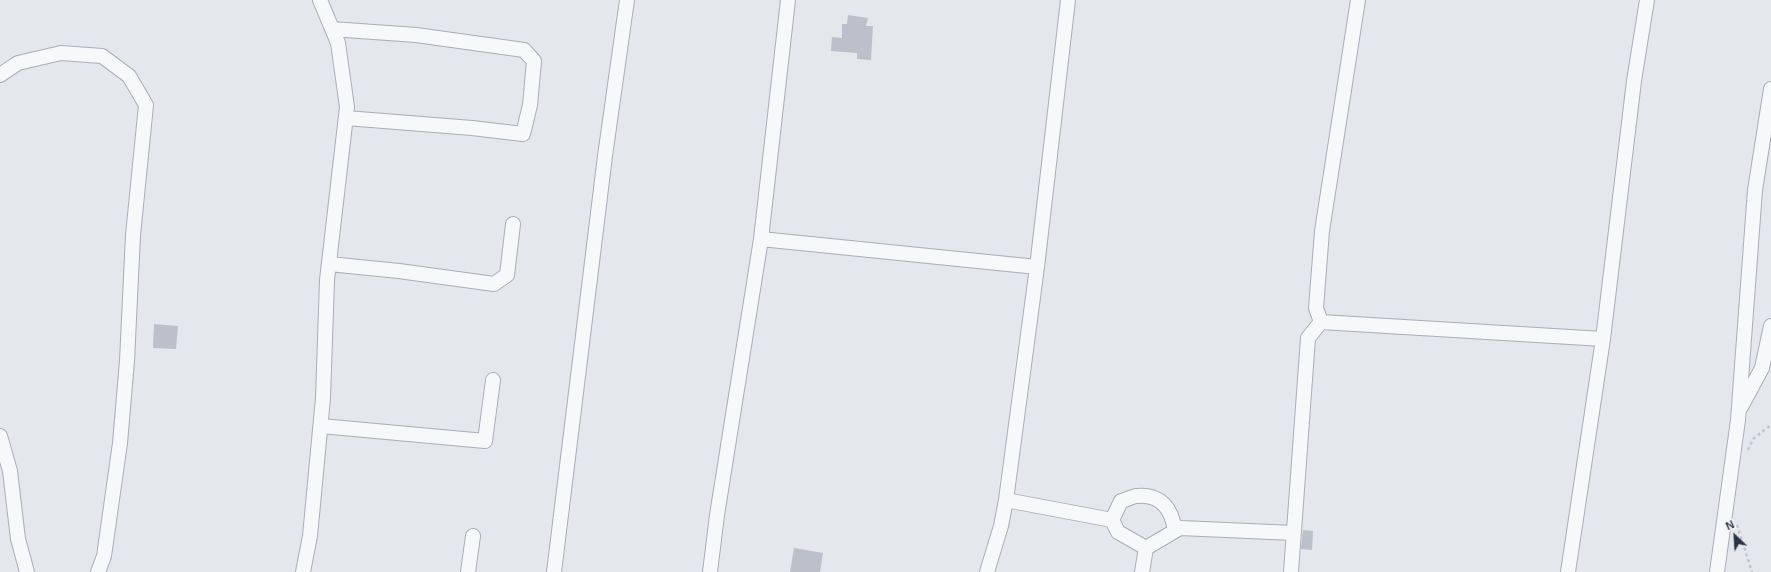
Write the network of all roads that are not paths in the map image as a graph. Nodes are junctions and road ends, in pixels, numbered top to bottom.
1 (320, 0) edge
2 (627, 0) edge
3 (788, 0) edge
4 (1068, 0) edge
5 (1358, 0) edge
6 (1647, 0) edge
7 (332, 29) junction
8 (0, 75) edge
9 (1771, 89) edge
10 (346, 118) junction
11 (513, 224) dead end
12 (761, 239) junction
13 (329, 264) junction
14 (1037, 267) junction
15 (1321, 322) junction
16 (1771, 326) edge
17 (1603, 339) junction
18 (493, 380) dead end
19 (1738, 411) junction
20 (321, 426) junction
21 (0, 436) edge
22 (1006, 500) junction
23 (1112, 520) junction
24 (1175, 531) junction
25 (1294, 533) junction
26 (473, 536) dead end
27 (1146, 548) junction
28 (27, 572) edge
29 (98, 572) edge
30 (303, 572) edge
31 (468, 572) edge
32 (554, 572) edge
33 (710, 572) edge
34 (987, 572) edge
35 (1142, 572) edge
36 (1291, 572) edge
37 (1568, 572) edge
38 (1717, 572) edge

1 - 7 street
2 - 32 street
3 - 12 street
4 - 14 street
5 - 15 street
6 - 17 street
7 - 10 street
7 - 10 street
8 - 29 street
9 - 19 street
10 - 13 street
11 - 13 street
12 - 14 street
12 - 33 street
13 - 20 street
14 - 22 street
15 - 17 street
15 - 25 street
16 - 19 street
17 - 37 street
18 - 20 street
19 - 38 street
20 - 30 street
21 - 28 street
22 - 23 street
22 - 34 street
23 - 24 street
23 - 27 street
24 - 25 street
24 - 27 street
25 - 36 street
26 - 31 street
27 - 35 street

